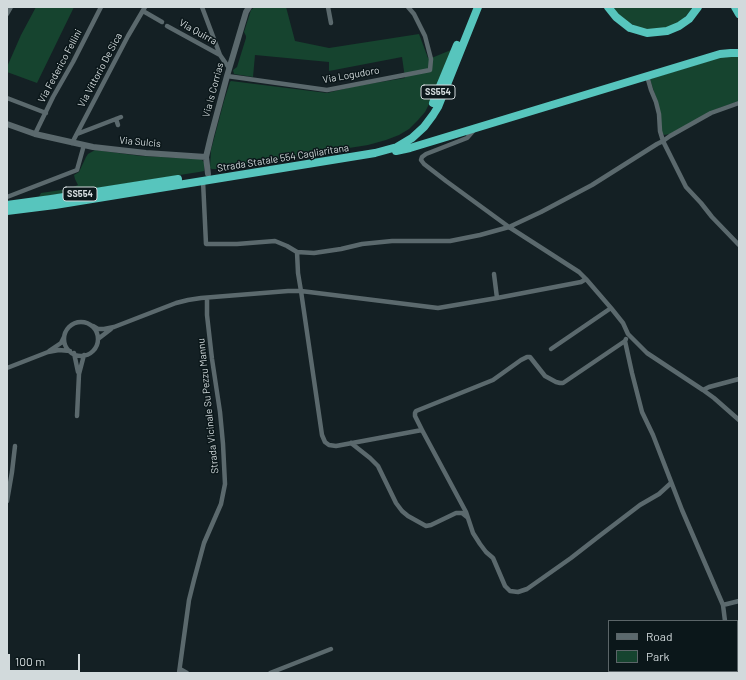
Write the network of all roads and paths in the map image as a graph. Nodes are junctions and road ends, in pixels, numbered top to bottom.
1 (11, 7) edge
2 (101, 7) edge
3 (202, 7) edge
4 (328, 7) edge
5 (408, 7) edge
6 (472, 7) edge
7 (478, 7) edge
8 (608, 7) edge
9 (698, 7) edge
10 (734, 7) edge
11 (144, 9) edge
12 (247, 9) edge
13 (7, 14) edge
14 (739, 14) edge
15 (162, 22) dead end
16 (331, 22) dead end
17 (168, 26) dead end
18 (739, 53) edge
19 (220, 55) junction
20 (229, 68) junction
21 (227, 76) junction
22 (648, 76) junction
23 (7, 98) edge
24 (739, 103) edge
25 (46, 113) junction
26 (121, 117) dead end
27 (116, 119) junction
28 (7, 124) edge
29 (118, 125) dead end
30 (477, 127) junction
31 (35, 134) junction
32 (77, 134) junction
33 (663, 141) junction
34 (72, 143) junction
35 (84, 146) junction
36 (375, 153) junction
37 (206, 157) junction
38 (205, 177) junction
39 (7, 196) edge
40 (7, 205) edge
41 (7, 211) edge
42 (509, 227) junction
43 (739, 245) edge
44 (297, 252) junction
45 (494, 274) dead end
46 (586, 279) junction
47 (301, 291) junction
48 (207, 298) junction
49 (497, 298) junction
50 (611, 308) junction
51 (93, 326) junction
52 (114, 327) junction
53 (628, 334) junction
54 (65, 336) junction
55 (98, 339) junction
56 (625, 341) junction
57 (551, 349) dead end
58 (48, 352) junction
59 (72, 352) junction
60 (84, 355) junction
61 (7, 368) edge
62 (79, 374) junction
63 (739, 379) edge
64 (703, 390) junction
65 (77, 416) dead end
66 (739, 420) edge
67 (422, 430) junction
68 (351, 443) junction
69 (15, 446) dead end
70 (671, 483) junction
71 (7, 501) edge
72 (467, 517) junction
73 (739, 600) edge
74 (723, 605) junction
75 (726, 620) edge
76 (331, 649) dead end
77 (180, 671) edge
78 (187, 673) edge
79 (270, 673) edge

1 - 13 street
2 - 25 street, Via Federico Fellini
3 - 19 street
4 - 16 street
5 - 21 street, Via Logudoro
6 - 38 highway, Strada Statale 554 Cagliaritana / SS554
7 - 36 highway, Strada Statale 554 Cagliaritana / SS554
8 - 9 highway
10 - 14 highway
11 - 15 street
11 - 32 street, Via Vittorio De Sica
12 - 20 street, Via Is Corrias
17 - 19 street, Via Quirra
18 - 22 highway
19 - 20 street
20 - 21 street, Via Is Corrias
21 - 37 street, Via Is Corrias
22 - 30 highway
22 - 33 street
23 - 25 street
24 - 33 street
25 - 31 street, Via Federico Fellini
26 - 27 street
27 - 29 street
27 - 32 street
28 - 31 street, Via Sulcis
30 - 36 highway
30 - 42 street
31 - 34 street, Via Sulcis
32 - 34 street, Via Vittorio De Sica
33 - 42 street
33 - 43 street
34 - 35 street, Via Sulcis
35 - 37 street, Via Sulcis
35 - 39 street
36 - 38 highway, Strada Statale 554 Cagliaritana / SS554
37 - 38 street, Via Is Corrias
38 - 40 highway, Strada Statale 554 Cagliaritana / SS554
38 - 41 highway, Strada Statale 554 Cagliaritana / SS554
38 - 44 street
42 - 44 street
42 - 46 street
44 - 47 street
45 - 49 street
46 - 49 street
46 - 50 street
47 - 48 street
47 - 49 street
47 - 68 street
48 - 52 street
48 - 77 street, Strada Vicinale Su Pezzu Mannu
50 - 53 street
50 - 57 street
51 - 52 street
51 - 54 street
51 - 55 street
52 - 55 street
53 - 56 street
53 - 64 street
54 - 58 street
54 - 59 street
55 - 60 street
56 - 67 street
56 - 70 street
58 - 59 street
58 - 61 street
59 - 60 street
59 - 62 street
60 - 62 street
62 - 65 street
63 - 64 street
64 - 66 street
67 - 68 street
67 - 72 street
68 - 72 street
69 - 71 street
70 - 72 street
70 - 74 street
73 - 74 street
74 - 75 street
76 - 79 street
77 - 78 street

